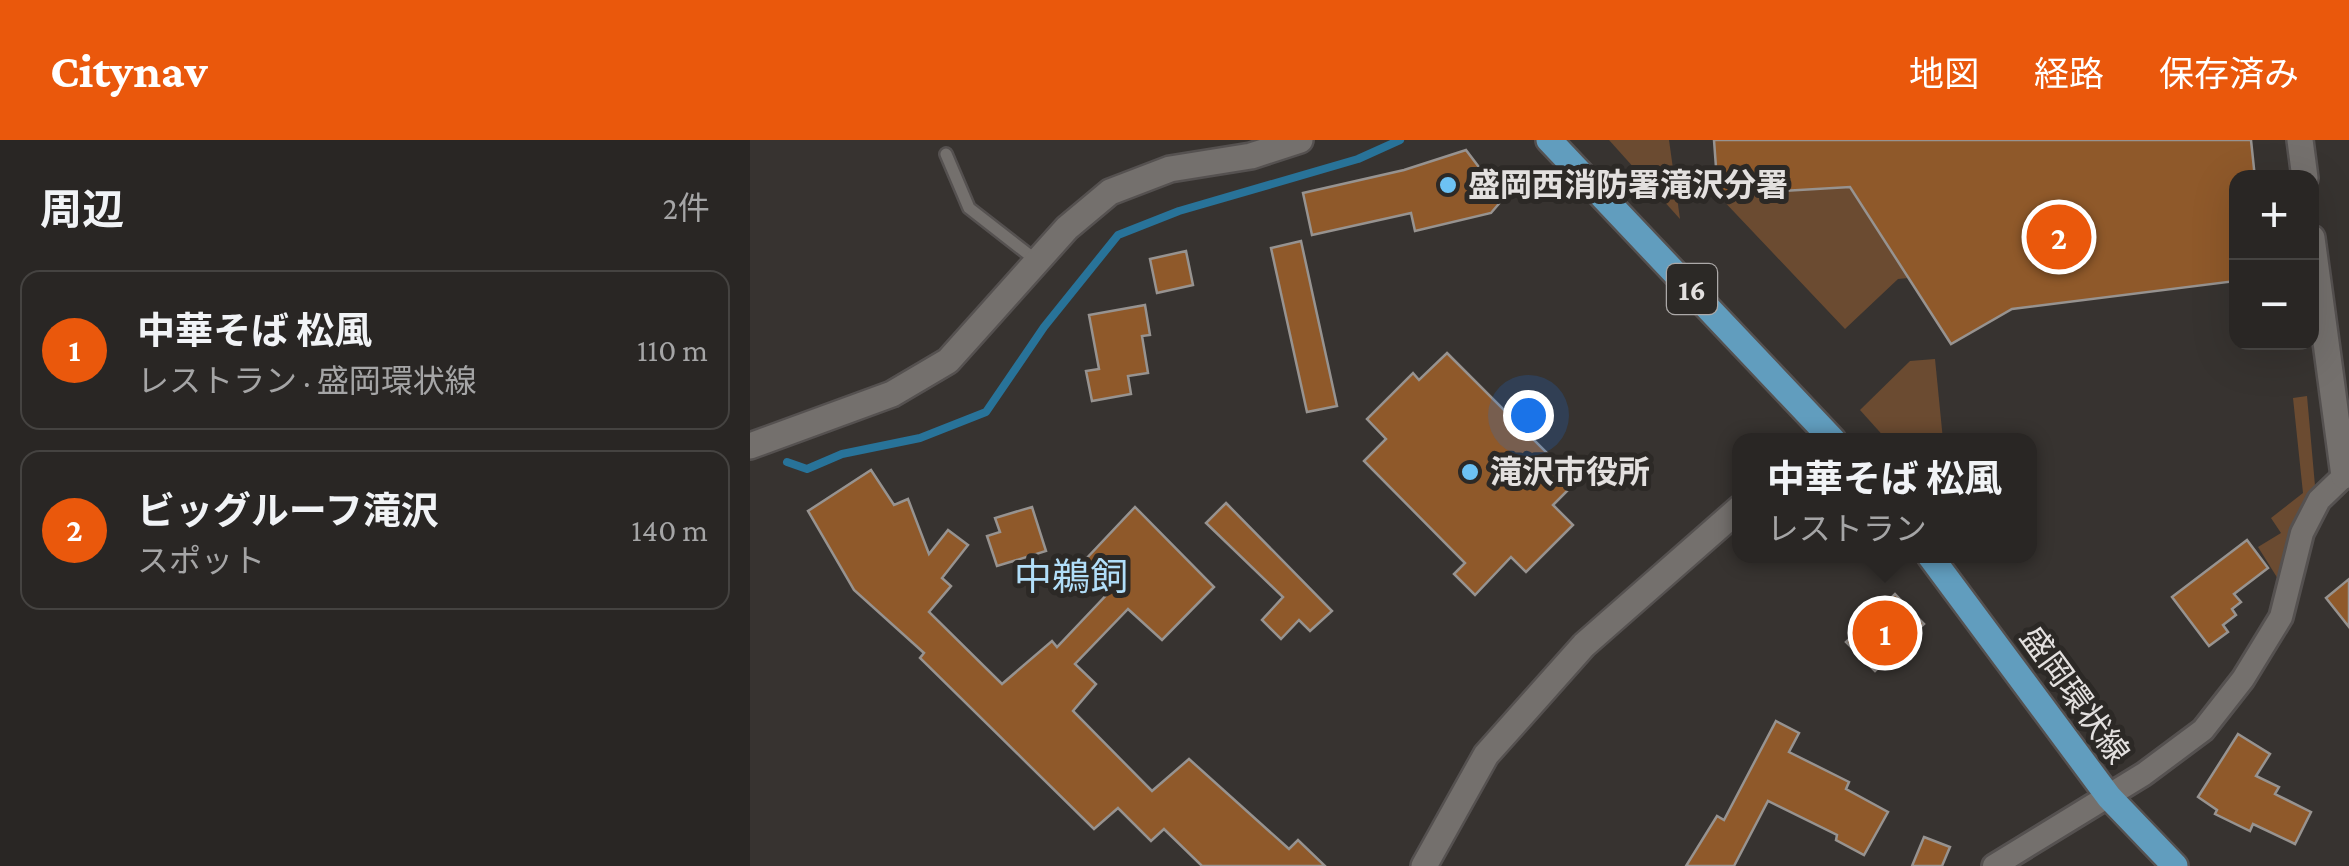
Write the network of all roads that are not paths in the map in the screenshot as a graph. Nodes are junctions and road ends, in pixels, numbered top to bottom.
1 (1300, 140) edge
2 (1549, 140) edge
3 (2300, 140) edge
4 (946, 154) dead end
5 (2304, 170) edge
6 (2315, 260) edge
7 (1038, 261) junction
8 (1820, 433) edge
9 (750, 446) edge
10 (2344, 476) joint
11 (1732, 515) edge
12 (1935, 563) edge
13 (2109, 797) junction
14 (1424, 866) edge
15 (1994, 866) edge
16 (2175, 866) edge

1 - 7 street
2 - 8 main road, 16
3 - 5 street
4 - 7 lane
6 - 10 street
7 - 9 street
10 - 13 street
11 - 14 street
12 - 13 main road, 盛岡環状線
13 - 15 street
13 - 16 main road, 盛岡環状線

